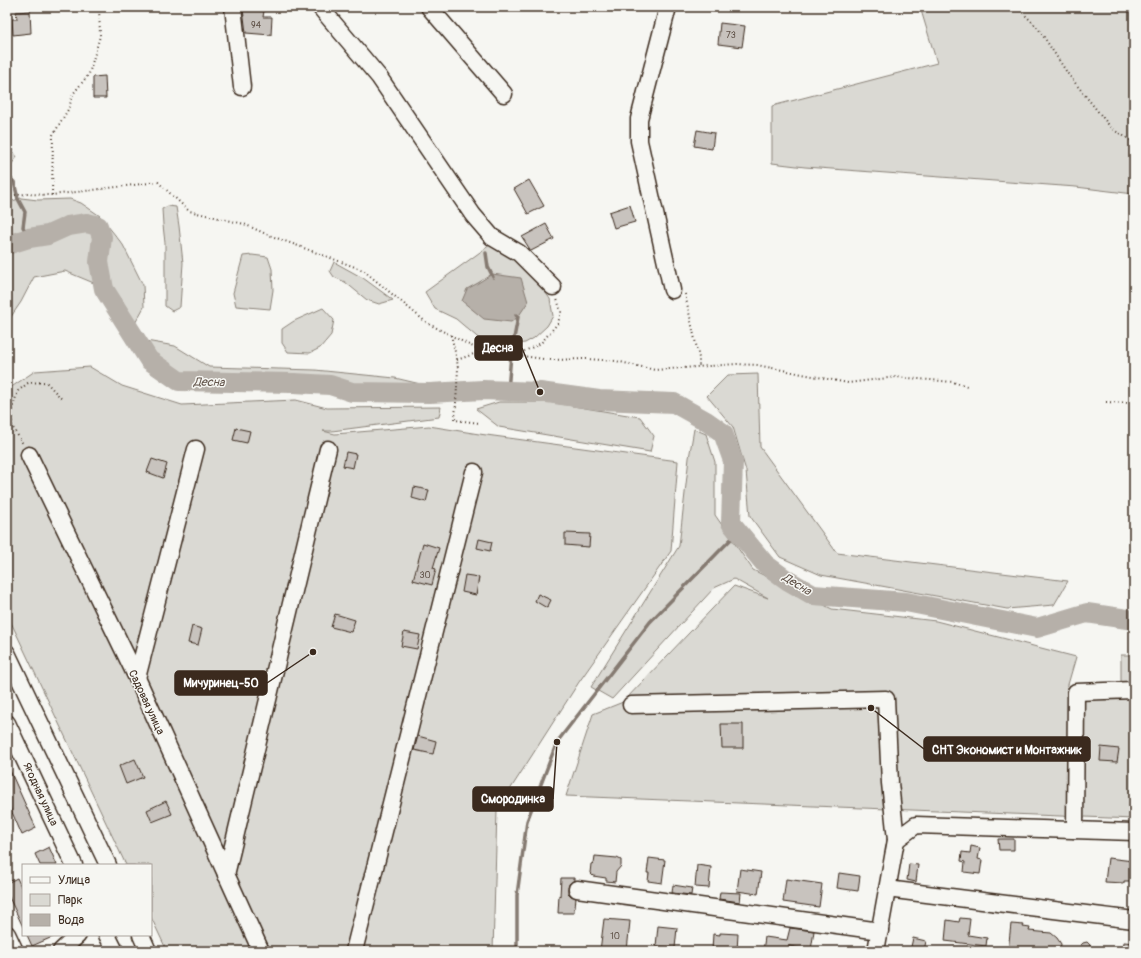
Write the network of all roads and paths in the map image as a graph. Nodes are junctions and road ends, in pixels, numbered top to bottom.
1 (99, 7) edge
2 (233, 7) edge
3 (320, 7) edge
4 (429, 7) edge
5 (668, 7) edge
6 (1017, 7) edge
7 (242, 87) dead end
8 (504, 94) dead end
9 (1134, 142) edge
10 (52, 195) junction
11 (7, 197) edge
12 (552, 287) joint
13 (672, 290) joint
14 (451, 335) junction
15 (483, 351) junction
16 (517, 355) junction
17 (457, 360) junction
18 (699, 366) junction
19 (967, 386) dead end
20 (61, 398) dead end
21 (1106, 402) dead end
22 (1134, 403) edge
23 (480, 423) dead end
24 (12, 426) junction
25 (7, 428) edge
26 (18, 435) dead end
27 (196, 449) dead end
28 (328, 449) dead end
29 (29, 455) dead end
30 (474, 472) dead end
31 (7, 653) edge
32 (137, 678) junction
33 (1134, 690) edge
34 (631, 705) dead end
35 (7, 723) edge
36 (1074, 830) junction
37 (1134, 832) edge
38 (896, 840) junction
39 (74, 864) edge
40 (108, 864) edge
41 (226, 875) junction
42 (577, 889) dead end
43 (887, 889) junction
44 (1134, 920) edge
45 (880, 931) junction
46 (7, 934) edge
47 (77, 936) edge
48 (108, 936) edge
49 (141, 936) edge
50 (15, 951) edge
51 (61, 951) edge
52 (115, 951) edge
53 (148, 951) edge
54 (261, 951) edge
55 (354, 951) edge
56 (876, 951) edge

1 - 10 path
2 - 7 street
3 - 12 street
4 - 8 street
5 - 13 street
6 - 9 path
10 - 11 path
10 - 14 path
12 - 16 path
13 - 18 path
14 - 15 path
14 - 17 path
15 - 16 path
15 - 17 path
16 - 18 path
17 - 23 path
18 - 19 path
20 - 24 path
21 - 22 path
24 - 25 path
24 - 26 path
27 - 32 street
28 - 41 street
29 - 32 street, Садовая улица
30 - 55 street
31 - 40 street
32 - 41 street, Садовая улица
33 - 36 street
34 - 38 street
35 - 39 street, Ягодная улица
36 - 37 street
36 - 38 street
38 - 43 street
41 - 54 street, Садовая улица
42 - 45 street
43 - 44 street
43 - 45 street
45 - 56 street
46 - 50 street
47 - 51 street
48 - 52 street
49 - 53 street

